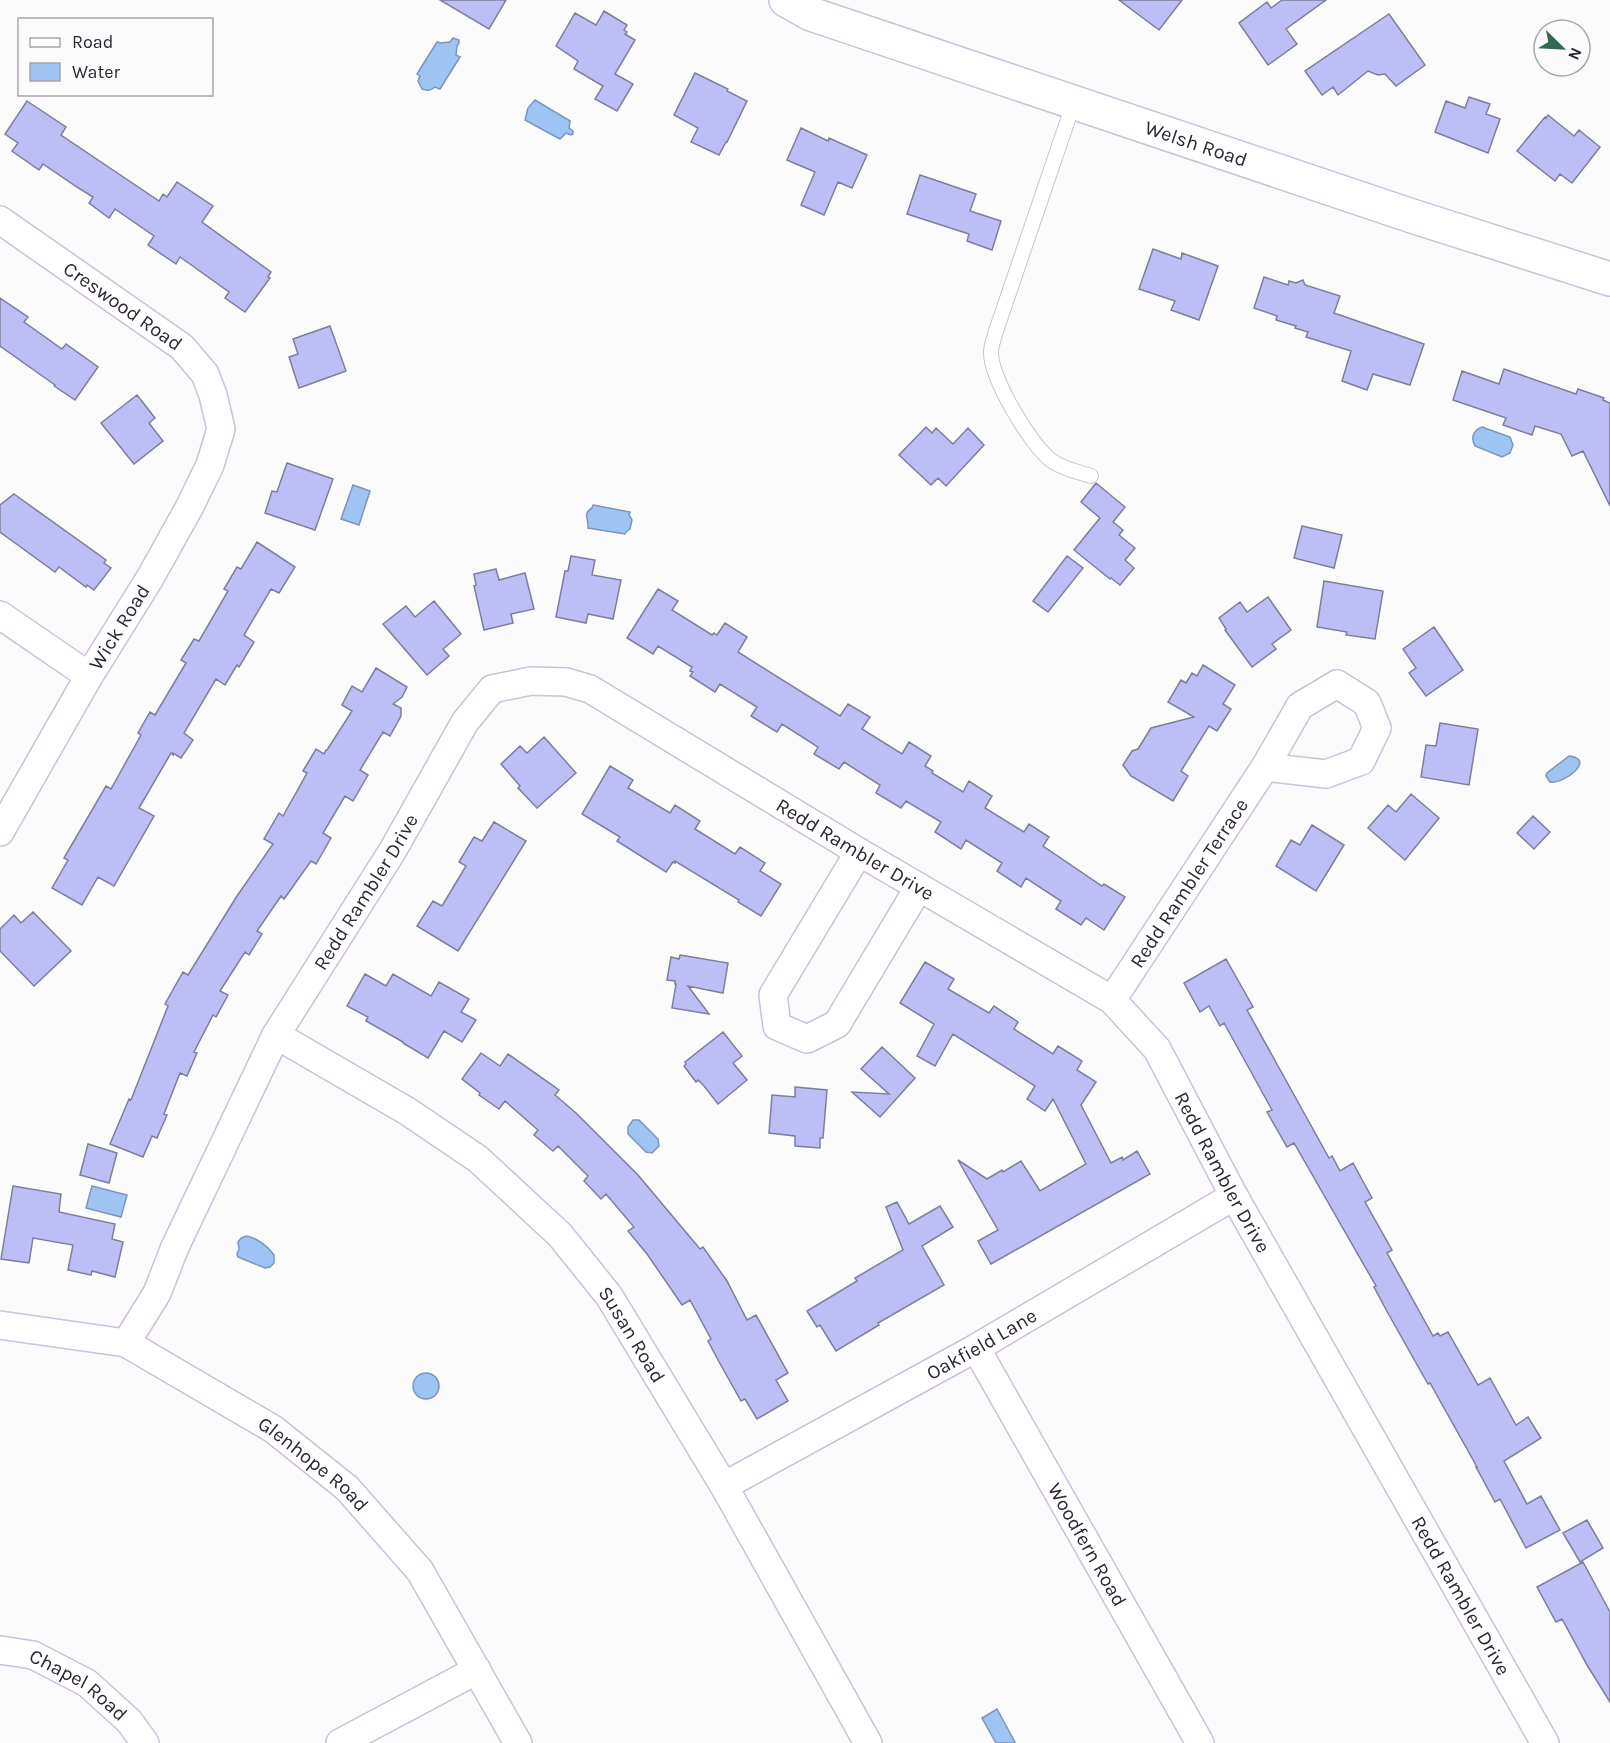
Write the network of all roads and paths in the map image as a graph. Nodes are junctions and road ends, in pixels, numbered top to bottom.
1 (786, 0) edge
2 (1074, 102) junction
3 (0, 220) edge
4 (1610, 279) edge
5 (218, 415) joint
6 (1092, 476) dead end
7 (0, 615) edge
8 (89, 676) junction
9 (1265, 767) dead end
10 (0, 832) edge
11 (859, 852) junction
12 (919, 887) junction
13 (1112, 1000) junction
14 (276, 1035) junction
15 (1234, 1196) junction
16 (0, 1325) edge
17 (126, 1343) junction
18 (976, 1348) junction
19 (724, 1486) junction
20 (0, 1650) edge
21 (477, 1670) junction
22 (145, 1743) edge
23 (340, 1743) edge
24 (518, 1743) edge
25 (868, 1743) edge
26 (1200, 1743) edge
27 (1545, 1743) edge

1 - 2 main road, Welsh Road
2 - 4 main road, Welsh Road
2 - 6 lane
3 - 5 street, Creswood Road
5 - 8 street, Wick Road
7 - 8 street
8 - 10 street, Wick Road
9 - 13 street, Redd Rambler Terrace
11 - 12 street, Redd Rambler Drive
11 - 12 street
11 - 14 street, Redd Rambler Drive
12 - 13 street, Redd Rambler Drive
13 - 15 street, Redd Rambler Drive
14 - 17 street, Redd Rambler Drive
14 - 19 street, Susan Road
15 - 18 street, Oakfield Lane
15 - 27 street, Redd Rambler Drive
16 - 17 street, Glenhope Road
17 - 21 street, Glenhope Road
18 - 19 street, Oakfield Lane
18 - 26 street, Woodfern Road
19 - 25 street, Susan Road
20 - 22 street, Chapel Road
21 - 23 street
21 - 24 street, Glenhope Road

